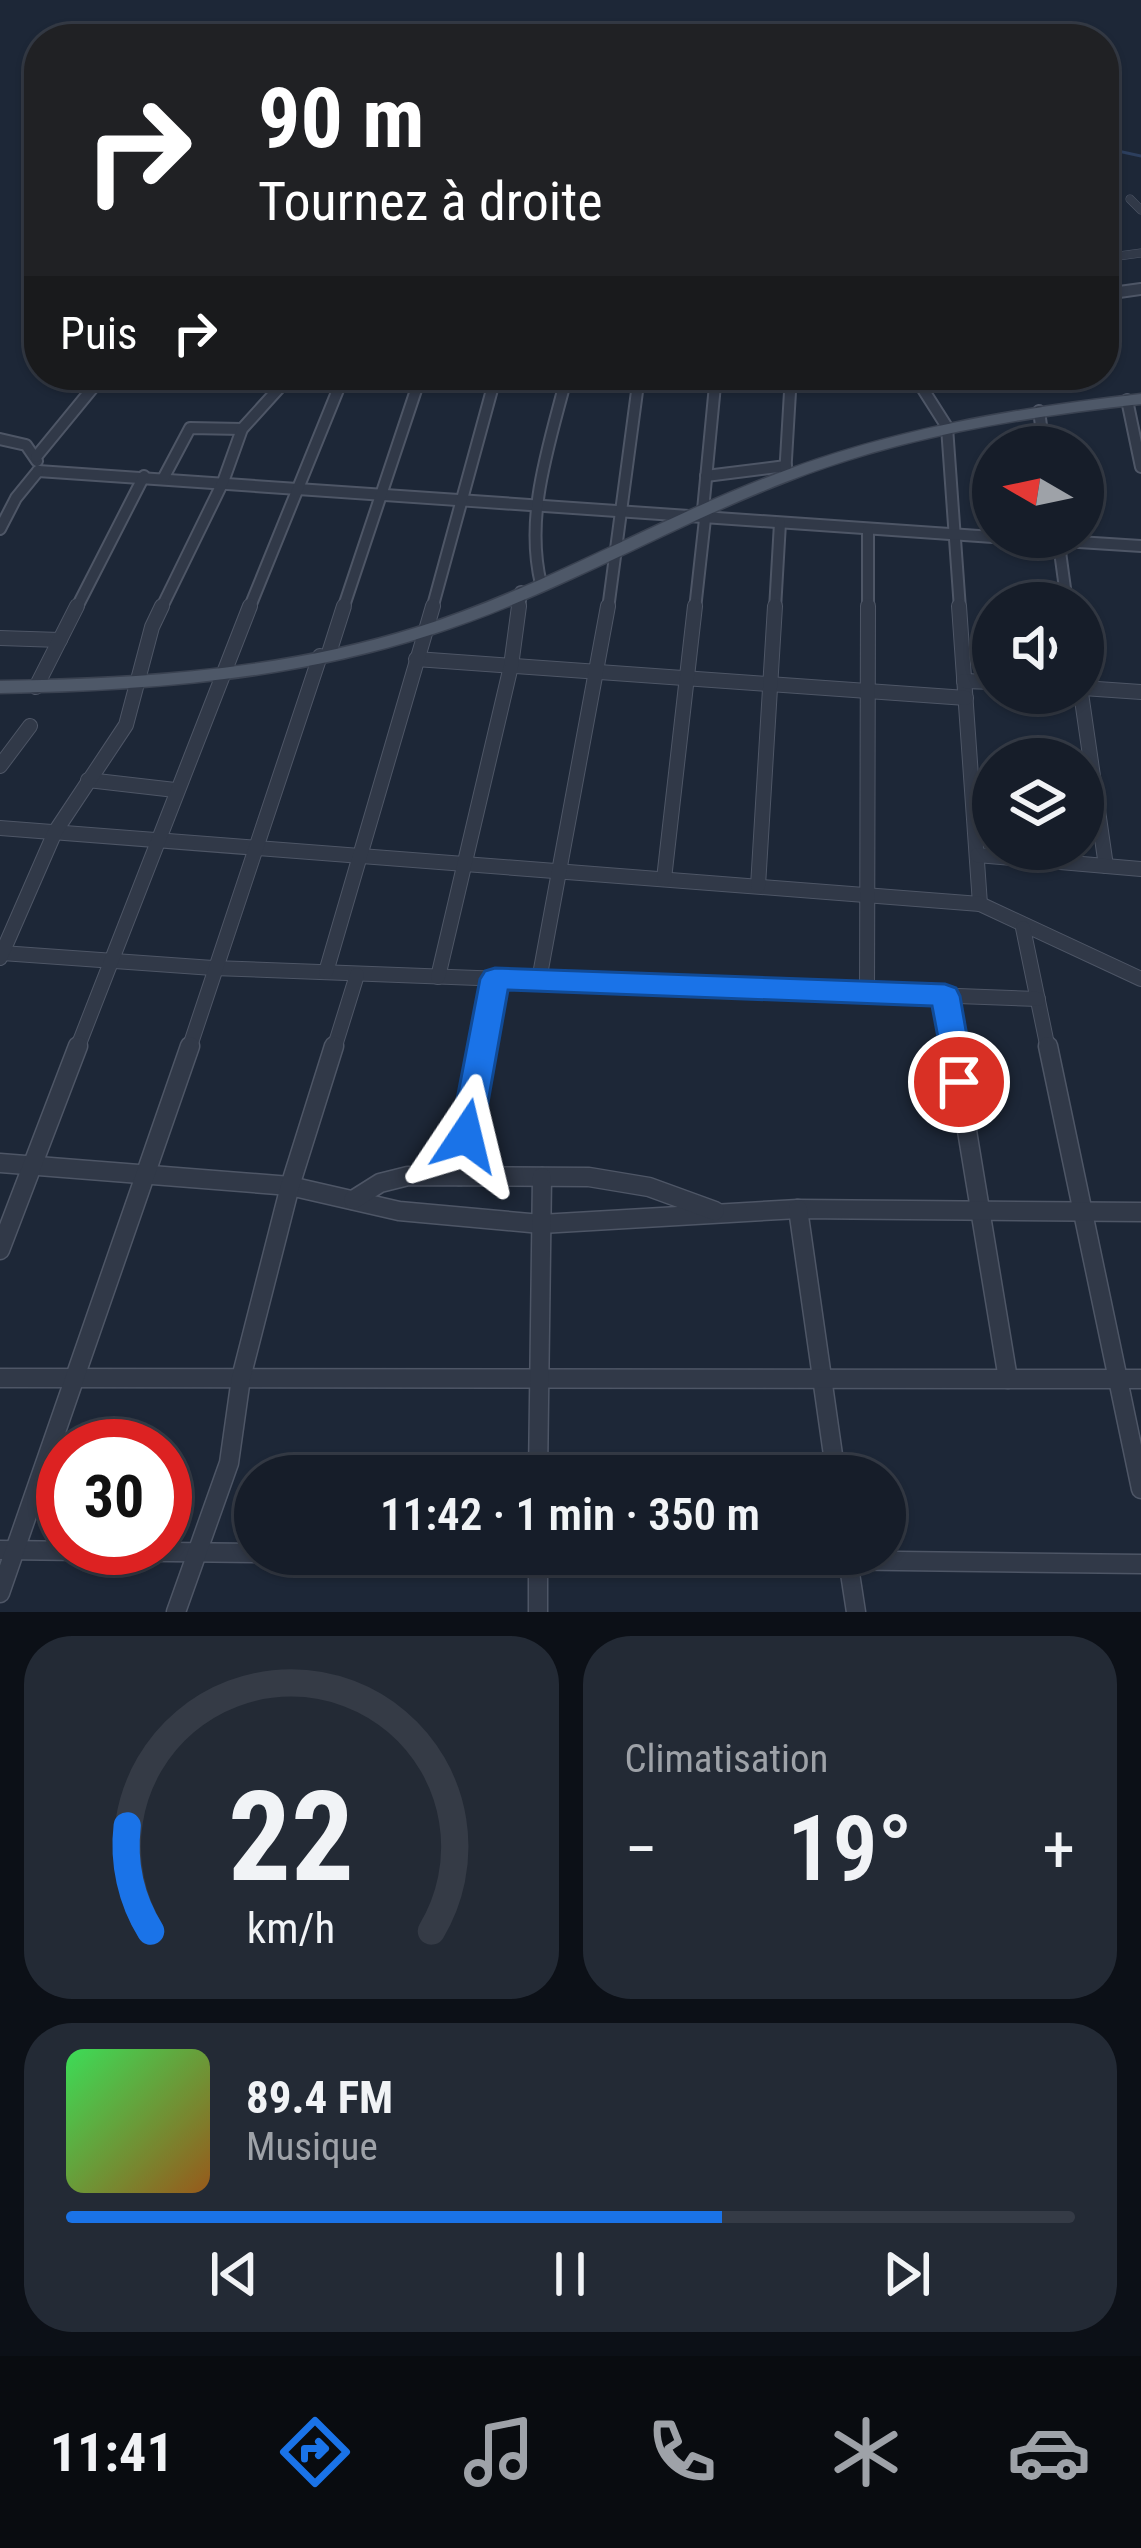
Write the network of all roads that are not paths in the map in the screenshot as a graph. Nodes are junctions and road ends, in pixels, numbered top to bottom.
1 (1130, 200) dead end
2 (1141, 210) edge
3 (91, 390) edge
4 (277, 390) edge
5 (337, 390) edge
6 (417, 390) edge
7 (492, 390) edge
8 (564, 390) edge
9 (637, 390) edge
10 (715, 390) edge
11 (790, 390) edge
12 (923, 390) edge
13 (1134, 399) edge
14 (1039, 411) junction
15 (1136, 422) edge
16 (1041, 426) edge
17 (946, 428) junction
18 (242, 429) junction
19 (0, 439) edge
20 (36, 457) junction
21 (1141, 467) edge
22 (38, 471) junction
23 (785, 471) junction
24 (144, 476) junction
25 (706, 476) junction
26 (164, 477) junction
27 (223, 482) junction
28 (299, 488) junction
29 (382, 494) junction
30 (464, 500) junction
31 (538, 507) junction
32 (620, 513) junction
33 (698, 516) junction
34 (780, 524) junction
35 (868, 529) junction
36 (0, 530) edge
37 (954, 534) junction
38 (972, 535) edge
39 (1104, 543) edge
40 (1141, 546) edge
41 (619, 548) junction
42 (541, 584) junction
43 (521, 592) junction
44 (424, 631) junction
45 (0, 638) edge
46 (60, 640) junction
47 (325, 654) junction
48 (416, 659) junction
49 (511, 666) junction
50 (596, 672) junction
51 (220, 675) junction
52 (687, 679) junction
53 (964, 680) junction
54 (972, 681) edge
55 (140, 683) junction
56 (770, 685) junction
57 (0, 687) edge
58 (36, 687) junction
59 (1104, 691) edge
60 (867, 692) junction
61 (1141, 692) edge
62 (966, 698) junction
63 (1085, 714) edge
64 (30, 726) dead end
65 (0, 766) edge
66 (88, 780) junction
67 (972, 784) edge
68 (175, 790) junction
69 (0, 828) edge
70 (55, 832) junction
71 (157, 838) junction
72 (255, 846) junction
73 (360, 855) junction
74 (464, 862) junction
75 (1106, 866) joint
76 (1141, 869) edge
77 (978, 870) edge
78 (559, 871) junction
79 (664, 879) junction
80 (758, 886) junction
81 (867, 895) junction
82 (980, 904) junction
83 (1023, 928) junction
84 (4, 930) edge
85 (1, 956) edge
86 (110, 961) junction
87 (214, 968) junction
88 (326, 972) junction
89 (357, 975) junction
90 (438, 977) junction
91 (495, 979) junction
92 (1141, 979) edge
93 (538, 980) junction
94 (867, 993) junction
95 (945, 996) junction
96 (1038, 999) junction
97 (0, 1162) edge
98 (32, 1166) junction
99 (147, 1176) junction
100 (459, 1176) junction
101 (542, 1177) junction
102 (290, 1186) junction
103 (353, 1200) junction
104 (798, 1209) junction
105 (980, 1211) junction
106 (1083, 1212) junction
107 (1141, 1212) edge
108 (723, 1214) junction
109 (541, 1224) junction
110 (0, 1250) edge
111 (0, 1378) edge
112 (74, 1378) junction
113 (241, 1378) junction
114 (538, 1378) junction
115 (822, 1379) junction
116 (1008, 1379) junction
117 (1118, 1379) junction
118 (1141, 1379) edge
119 (538, 1455) edge
120 (833, 1455) edge
121 (1141, 1489) edge
122 (7, 1550) edge
123 (197, 1552) junction
124 (234, 1553) edge
125 (906, 1558) edge
126 (1141, 1564) edge
127 (538, 1575) edge
128 (851, 1575) edge
129 (0, 1592) edge
130 (176, 1612) edge
131 (538, 1612) edge
132 (856, 1612) edge

1 - 2 street
3 - 20 street
4 - 18 street
5 - 28 street
6 - 29 street
7 - 30 street
8 - 31 street
9 - 32 street
10 - 25 street
11 - 23 street
12 - 17 street
13 - 14 main road
13 - 15 street
14 - 16 street
14 - 17 main road
15 - 21 street
17 - 23 main road
17 - 37 street
18 - 26 street
18 - 27 street
19 - 20 street
20 - 22 street
22 - 24 street
22 - 36 street
23 - 25 street
23 - 33 main road
24 - 26 street
24 - 46 street
25 - 33 street
26 - 27 street
27 - 28 street
27 - 55 street
28 - 29 street
28 - 51 street
29 - 30 street
29 - 47 street
30 - 31 street
30 - 44 street
31 - 32 street
31 - 42 street
32 - 33 street
32 - 41 street
33 - 34 street
33 - 41 main road
33 - 52 street
34 - 35 street
34 - 56 street
35 - 37 street
35 - 60 street
37 - 38 street
37 - 53 street
39 - 40 street
41 - 42 main road
41 - 50 street
42 - 43 main road
43 - 44 main road
43 - 49 street
44 - 47 main road
44 - 48 street
45 - 46 street
46 - 58 street
47 - 51 main road
47 - 72 street
48 - 49 street
48 - 73 street
49 - 50 street
49 - 74 street
50 - 52 street
50 - 78 street
51 - 55 main road
51 - 68 street
52 - 56 street
52 - 79 street
53 - 54 street
53 - 62 street
55 - 58 main road
55 - 66 street
56 - 60 street
56 - 80 street
57 - 58 main road
59 - 61 street
60 - 62 street
60 - 81 street
62 - 67 street
63 - 75 street
64 - 65 street
66 - 68 street
66 - 70 street
68 - 71 street
69 - 70 street
70 - 71 street
70 - 84 street
71 - 72 street
71 - 86 street
72 - 73 street
72 - 87 street
73 - 74 street
73 - 88 street
74 - 78 street
74 - 90 street
75 - 76 street
77 - 82 street
78 - 79 street
78 - 93 street
79 - 80 street
80 - 81 street
81 - 82 street
81 - 94 street
82 - 83 street
83 - 92 street
83 - 96 street
84 - 85 street
85 - 86 street
86 - 87 street
86 - 98 street
87 - 88 street
87 - 99 street
88 - 89 street
89 - 90 street
89 - 102 street
90 - 91 street
91 - 93 street
91 - 100 street
93 - 94 street
94 - 95 street
95 - 96 street
95 - 105 street
96 - 106 street
97 - 98 street
98 - 99 street
98 - 110 street
99 - 102 street
99 - 112 street
100 - 101 street
100 - 103 street
101 - 108 street
101 - 109 street
102 - 103 street
102 - 113 street
103 - 109 street
104 - 105 street
104 - 108 street
104 - 115 street
105 - 106 street
105 - 116 street
106 - 107 street
106 - 117 street
108 - 109 street
109 - 114 street
111 - 112 street
112 - 113 street
112 - 122 street
113 - 114 street
113 - 123 street
114 - 115 street
114 - 119 street
115 - 116 street
115 - 120 street
116 - 117 street
117 - 118 street
117 - 121 street
122 - 123 street
122 - 129 street
123 - 124 street
123 - 130 street
125 - 126 street
127 - 131 street
128 - 132 street

